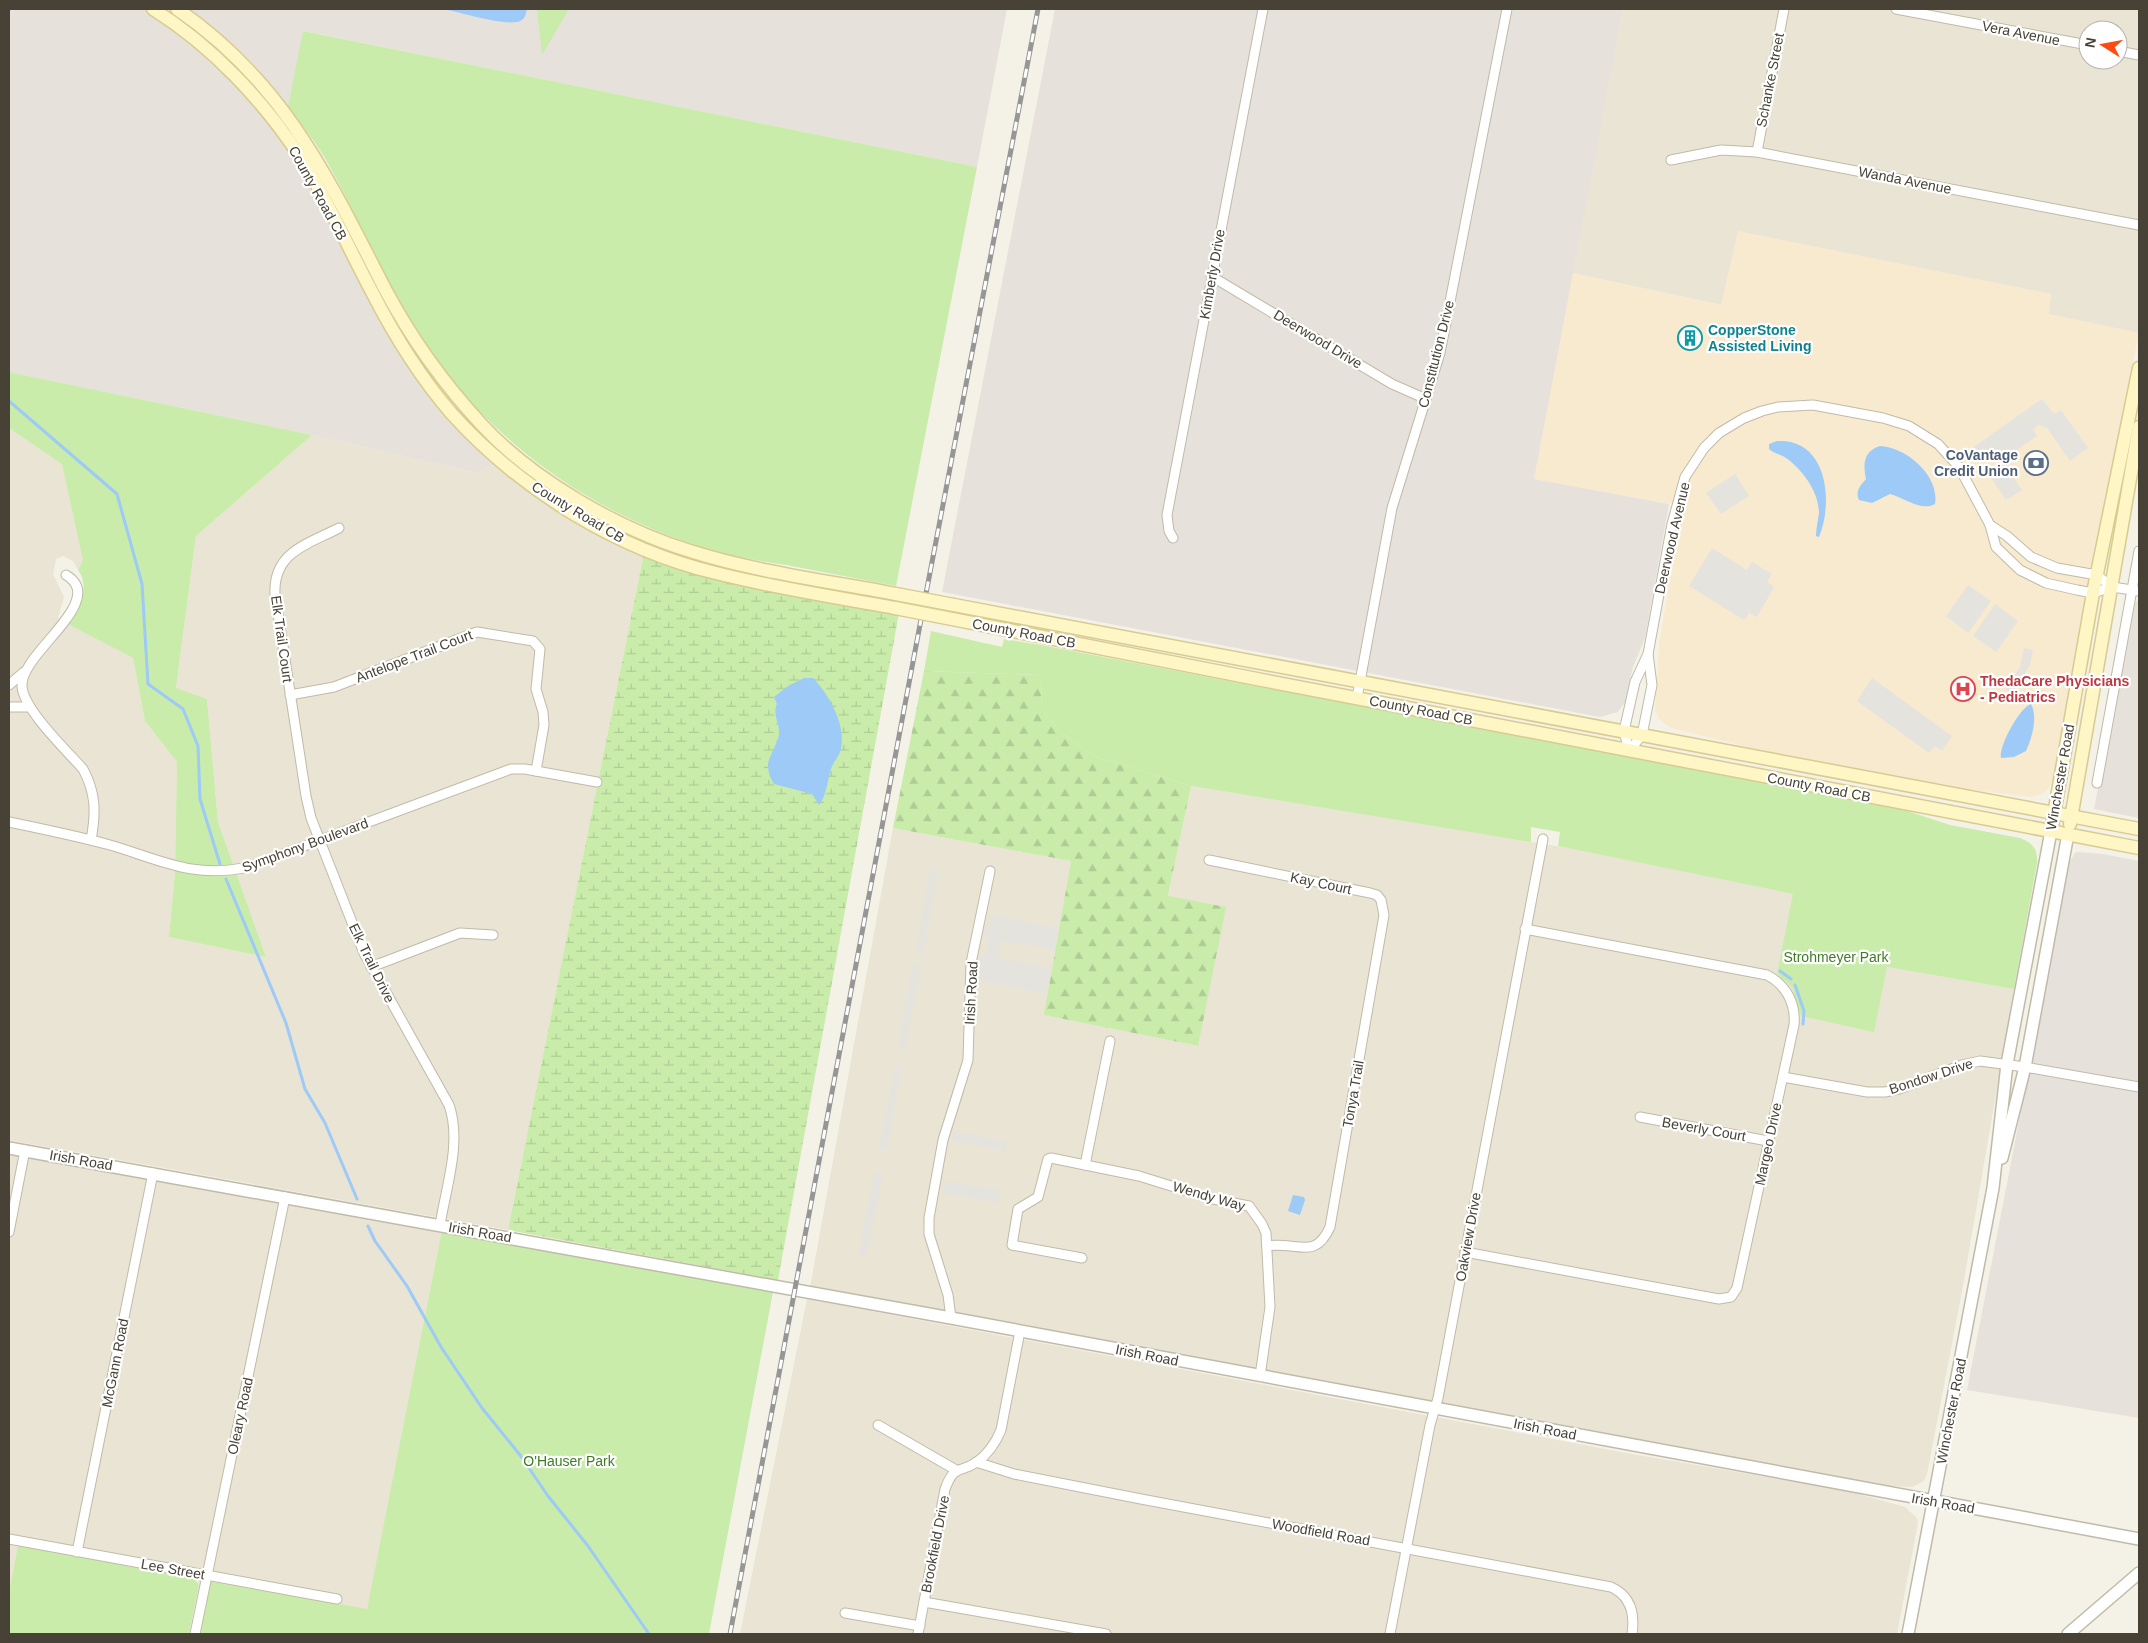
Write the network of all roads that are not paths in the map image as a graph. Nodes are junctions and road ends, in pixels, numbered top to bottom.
1 (152, 9) edge
2 (177, 9) edge
3 (1263, 9) edge
4 (1507, 9) edge
5 (1784, 9) edge
6 (1896, 9) edge
7 (2078, 43) edge
8 (1757, 152) junction
9 (1671, 160) dead end
10 (2139, 225) edge
11 (1211, 276) junction
12 (2139, 368) edge
13 (1426, 398) junction
14 (2139, 427) edge
15 (1990, 525) junction
16 (339, 528) dead end
17 (1173, 538) dead end
18 (2139, 551) edge
19 (66, 575) dead end
20 (2097, 575) junction
21 (2112, 587) junction
22 (2136, 591) edge
23 (2093, 593) junction
24 (1648, 654) junction
25 (24, 672) junction
26 (1360, 681) junction
27 (9, 685) edge
28 (290, 695) junction
29 (1357, 698) junction
30 (9, 707) edge
31 (28, 707) junction
32 (1624, 731) junction
33 (1642, 735) junction
34 (1629, 751) junction
35 (536, 771) junction
36 (597, 782) dead end
37 (2097, 783) dead end
38 (2054, 813) junction
39 (2071, 816) junction
40 (9, 822) edge
41 (2139, 829) edge
42 (2051, 831) junction
43 (2068, 834) junction
44 (1543, 839) dead end
45 (91, 840) junction
46 (320, 840) junction
47 (2139, 848) edge
48 (1208, 860) dead end
49 (990, 871) dead end
50 (1370, 893) joint
51 (1525, 929) junction
52 (493, 935) dead end
53 (371, 967) junction
54 (1110, 1041) dead end
55 (2007, 1064) junction
56 (2026, 1067) junction
57 (1783, 1077) junction
58 (2139, 1087) edge
59 (1640, 1117) dead end
60 (1768, 1141) junction
61 (9, 1148) edge
62 (25, 1150) junction
63 (1085, 1165) junction
64 (153, 1174) junction
65 (1993, 1188) junction
66 (285, 1197) junction
67 (440, 1225) junction
68 (9, 1232) edge
69 (1267, 1246) junction
70 (1465, 1252) junction
71 (1082, 1258) dead end
72 (951, 1318) junction
73 (1020, 1331) junction
74 (1260, 1376) junction
75 (1434, 1408) junction
76 (878, 1425) dead end
77 (976, 1462) junction
78 (956, 1470) junction
79 (1934, 1502) junction
80 (9, 1539) edge
81 (2139, 1539) edge
82 (1406, 1548) junction
83 (77, 1552) junction
84 (2139, 1573) edge
85 (207, 1575) junction
86 (337, 1599) dead end
87 (924, 1602) junction
88 (846, 1613) dead end
89 (919, 1630) edge
90 (195, 1634) edge
91 (1106, 1634) edge
92 (1390, 1634) edge
93 (1632, 1634) edge
94 (1908, 1634) edge
95 (2068, 1634) edge

1 - 29 main road, County Road CB, bridge
2 - 26 main road, County Road CB, bridge
3 - 11 street, Kimberly Drive
4 - 13 street, Constitution Drive
5 - 8 street, Schanke Street
6 - 7 street, Vera Avenue
8 - 9 street, Wanda Avenue
8 - 10 street, Wanda Avenue
11 - 13 street, Deerwood Drive
11 - 17 street, Kimberly Drive
12 - 20 main road, Winchester Road
13 - 26 street, Constitution Drive
14 - 21 main road, Winchester Road
15 - 20 street, Deerwood Avenue
15 - 23 street, Deerwood Avenue
15 - 24 street, Deerwood Avenue
16 - 28 street, Elk Trail Court
18 - 22 street
19 - 25 street
20 - 21 street, Deerwood Avenue
20 - 23 main road, Winchester Road
21 - 22 street
21 - 23 street, Deerwood Avenue
21 - 39 main road, Winchester Road
22 - 37 street
23 - 38 main road, Winchester Road
24 - 32 street, Deerwood Avenue
24 - 33 street, Deerwood Avenue
25 - 27 street
25 - 31 street
26 - 29 street, Constitution Drive
26 - 32 main road, County Road CB
28 - 35 street, Antelope Trail Court
28 - 46 street, Elk Trail Drive
29 - 34 main road, County Road CB
30 - 31 street
31 - 45 street
32 - 33 main road, County Road CB
32 - 34 street, Deerwood Avenue
33 - 34 street, Deerwood Avenue
33 - 38 main road, County Road CB
34 - 42 main road, County Road CB
35 - 36 street, Symphony Boulevard
35 - 46 street, Symphony Boulevard
38 - 39 main road, County Road CB
38 - 42 main road, Winchester Road
39 - 41 main road, County Road CB
39 - 43 main road, Winchester Road
40 - 45 street, Symphony Boulevard
42 - 43 main road, County Road CB
42 - 55 street, Winchester Road
43 - 47 main road, County Road CB
43 - 56 street, Winchester Road
44 - 51 street, Oakview Drive
45 - 46 street, Symphony Boulevard
46 - 53 street, Elk Trail Drive
48 - 50 street, Kay Court
49 - 72 street, Irish Road
50 - 69 street, Tonya Trail
51 - 57 street, Margeo Drive
51 - 70 street, Oakview Drive
52 - 53 street
53 - 67 street, Elk Trail Drive
54 - 63 street
55 - 56 street, Bondow Drive
55 - 57 street, Bondow Drive
55 - 65 street, Winchester Road
56 - 58 street, Bondow Drive
56 - 65 street, Winchester Road
57 - 60 street, Margeo Drive
59 - 60 street, Beverly Court
60 - 70 street, Margeo Drive
61 - 62 street, Irish Road
62 - 64 street, Irish Road
62 - 68 street
63 - 69 street, Wendy Way
63 - 71 street, Wendy Way
64 - 66 street, Irish Road
64 - 83 street, McGann Road
65 - 79 street, Winchester Road
66 - 67 street, Irish Road
66 - 85 street, Oleary Road
67 - 72 street, Irish Road
69 - 74 street, Wendy Way
70 - 75 street, Oakview Drive
72 - 73 street, Irish Road
73 - 74 street, Irish Road
73 - 77 street
74 - 75 street, Irish Road
75 - 79 street, Irish Road
75 - 82 street, Oakview Drive
76 - 78 street
77 - 78 street
77 - 82 street, Woodfield Road
78 - 87 street, Brookfield Drive
79 - 81 street, Irish Road
79 - 94 street, Winchester Road
80 - 83 street, Lee Street
82 - 92 street, Oakview Drive
82 - 93 street, Woodfield Road
83 - 85 street, Lee Street
84 - 95 street
85 - 86 street, Lee Street
85 - 90 street, Oleary Road
87 - 89 street, Brookfield Drive
87 - 91 street
88 - 89 street

